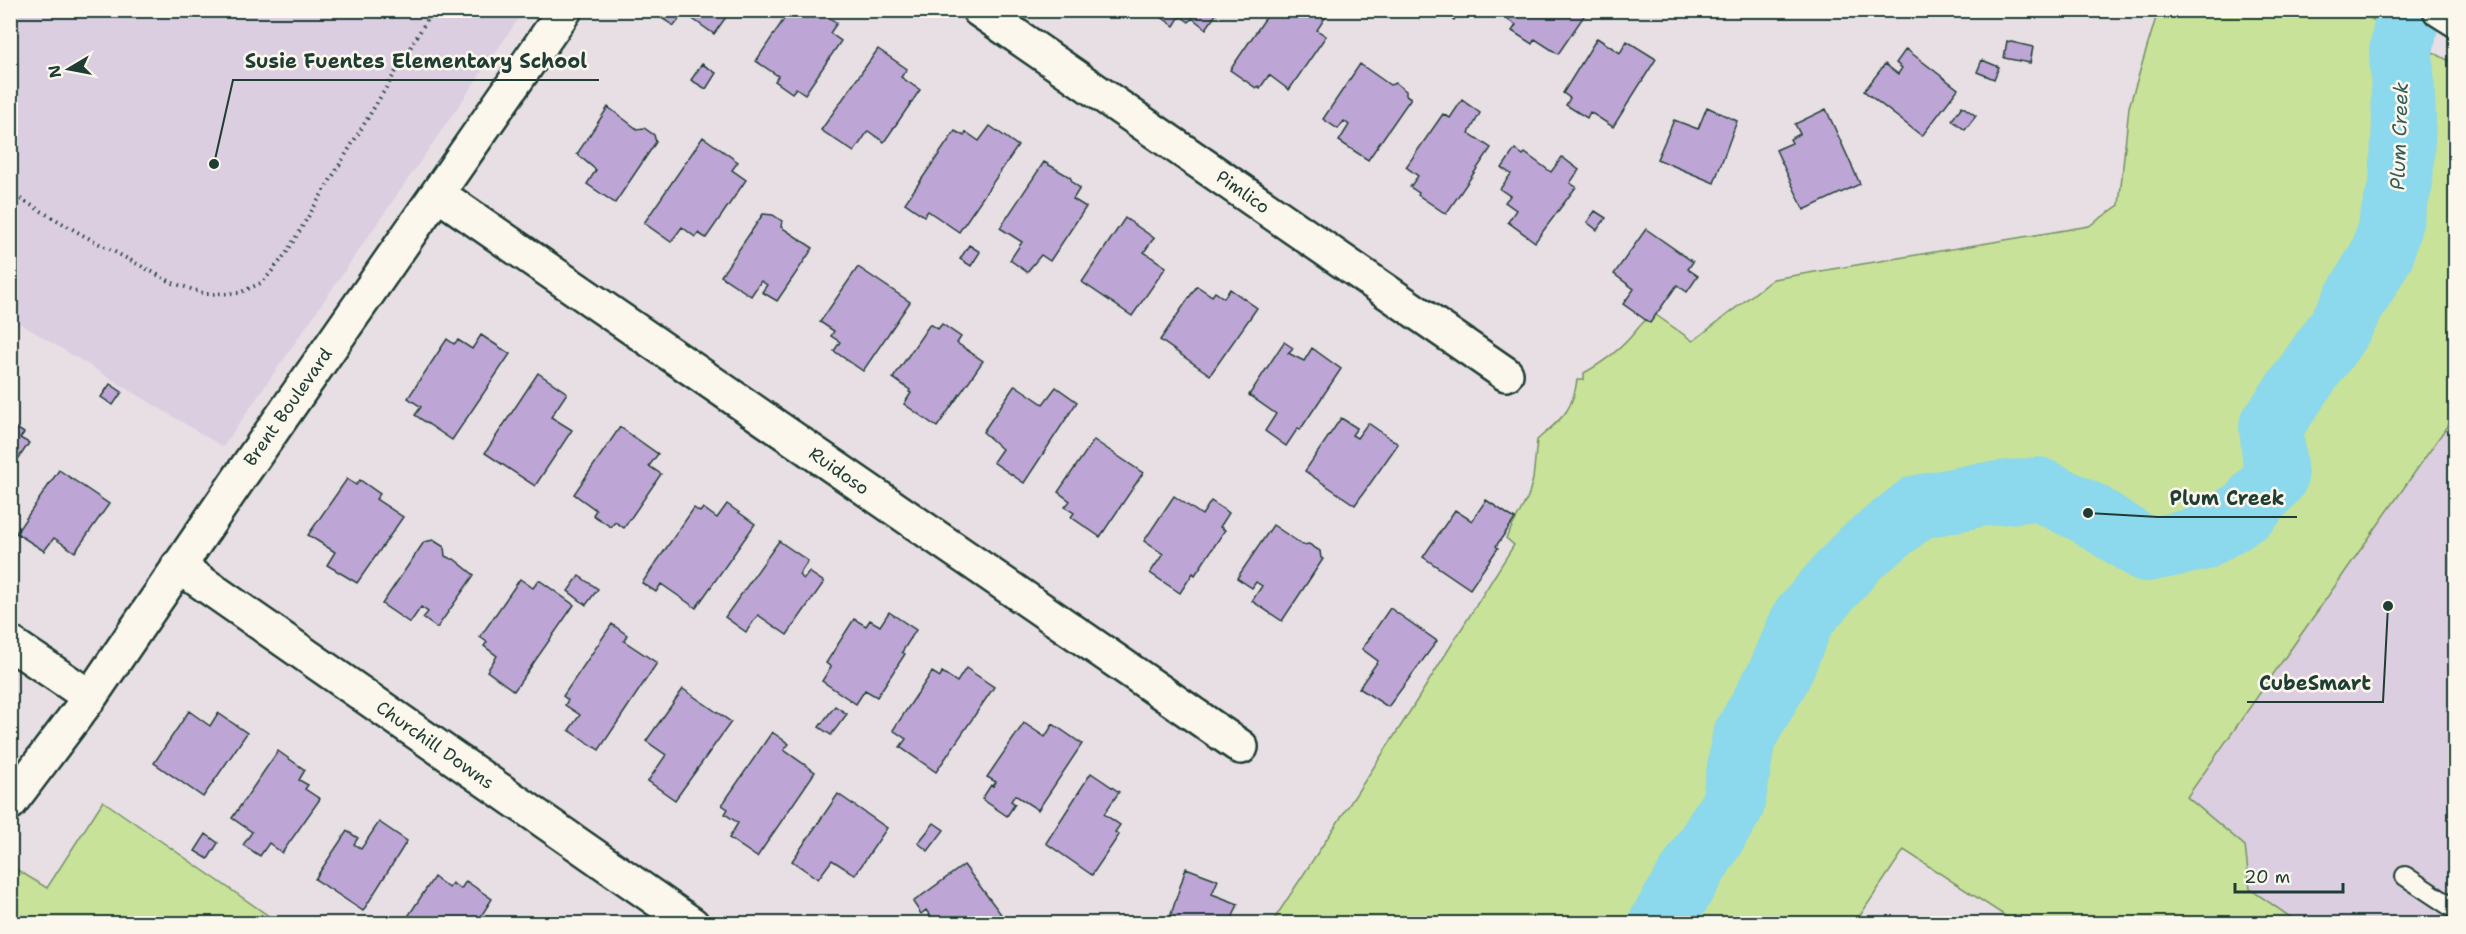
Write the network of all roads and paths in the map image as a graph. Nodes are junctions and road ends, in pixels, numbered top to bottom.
1 (433, 10) edge
2 (565, 10) edge
3 (979, 10) edge
4 (10, 193) edge
5 (438, 194) junction
6 (1506, 374) dead end
7 (178, 566) junction
8 (10, 643) edge
9 (90, 697) junction
10 (1241, 747) dead end
11 (10, 803) edge
12 (2405, 876) dead end
13 (2456, 910) edge
14 (692, 924) edge

1 - 4 path
2 - 5 street, Brent Boulevard
3 - 6 street, Pimlico
5 - 7 street, Brent Boulevard
5 - 10 street, Ruidoso
7 - 9 street, Brent Boulevard
7 - 14 street, Churchill Downs
8 - 9 street
9 - 11 street, Brent Boulevard
12 - 13 lane

